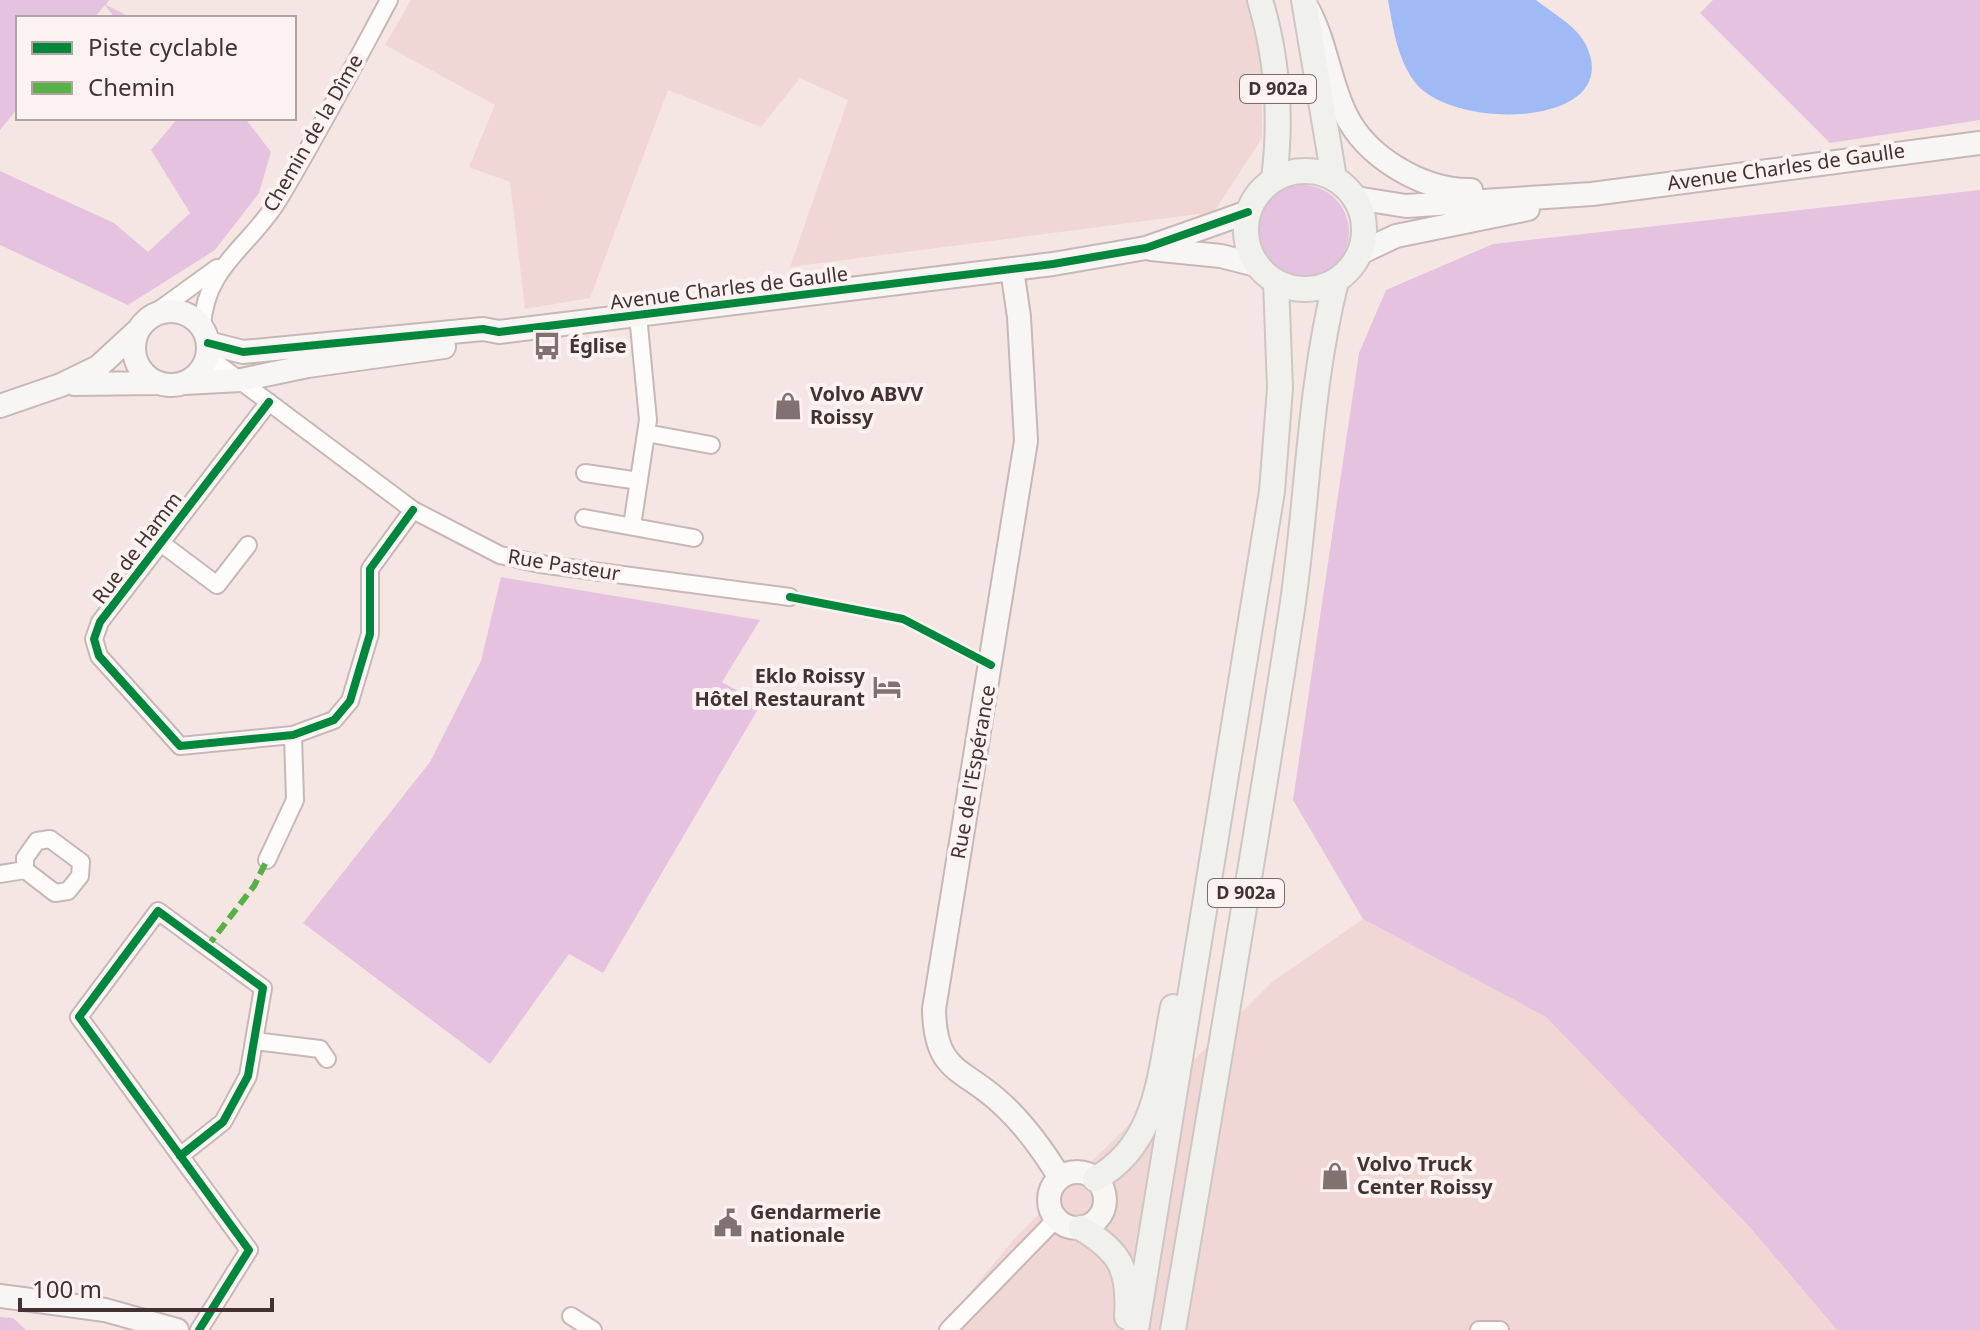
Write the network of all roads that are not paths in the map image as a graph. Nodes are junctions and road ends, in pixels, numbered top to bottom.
1 (389, 0) edge
2 (1260, 0) edge
3 (1305, 4) edge
4 (1980, 143) edge
5 (1334, 178) junction
6 (1274, 179) junction
7 (1592, 194) junction
8 (1356, 198) junction
9 (1248, 212) junction
10 (1146, 248) junction
11 (1360, 253) junction
12 (228, 260) junction
13 (1256, 265) junction
14 (1012, 269) junction
15 (1336, 281) junction
16 (1276, 282) junction
17 (638, 315) junction
18 (145, 323) junction
19 (499, 332) junction
20 (205, 342) junction
21 (241, 380) junction
22 (157, 383) junction
23 (184, 383) junction
24 (61, 385) junction
25 (269, 402) junction
26 (0, 406) edge
27 (646, 433) junction
28 (711, 445) dead end
29 (585, 473) dead end
30 (639, 481) junction
31 (413, 510) junction
32 (584, 518) dead end
33 (632, 526) junction
34 (694, 538) dead end
35 (161, 543) junction
36 (248, 545) dead end
37 (790, 597) dead end
38 (293, 735) junction
39 (267, 860) dead end
40 (25, 870) dead end
41 (0, 874) edge
42 (1202, 913) junction
43 (254, 1041) junction
44 (327, 1059) dead end
45 (180, 1156) junction
46 (1060, 1178) junction
47 (1095, 1179) junction
48 (1056, 1219) junction
49 (1081, 1228) junction
50 (0, 1296) edge
51 (571, 1316) dead end
52 (163, 1329) edge
53 (199, 1330) edge
54 (593, 1330) edge
55 (948, 1330) edge
56 (1126, 1330) edge
57 (1136, 1330) edge
58 (1173, 1330) edge
59 (1479, 1330) edge
60 (1500, 1330) edge

1 - 12 street, Chemin de la Dîme
2 - 6 main road, D 902a
3 - 5 main road, D 902a
3 - 7 main road
4 - 7 main road, Avenue Charles de Gaulle
5 - 6 main road
5 - 8 main road
6 - 9 main road
7 - 8 main road, Avenue Charles de Gaulle
7 - 11 main road, Avenue Charles de Gaulle
8 - 11 main road
9 - 10 main road, Avenue Charles de Gaulle
9 - 13 main road
10 - 13 main road, Avenue Charles de Gaulle
10 - 14 main road, Avenue Charles de Gaulle
11 - 15 main road
12 - 18 street, Chemin de la Dîme
12 - 20 street, Chemin de la Dîme
13 - 16 main road
14 - 17 main road, Avenue Charles de Gaulle
14 - 46 main road, Rue de l'Espérance
15 - 16 main road
15 - 58 main road, D 902a
16 - 42 main road, D 902a
17 - 19 main road, Avenue Charles de Gaulle
17 - 27 street
18 - 20 main road
18 - 22 main road
18 - 24 main road
19 - 20 main road, Avenue Charles de Gaulle
19 - 21 main road, Avenue Charles de Gaulle
20 - 21 street, Rue Pasteur
20 - 23 main road
21 - 23 main road, Avenue Charles de Gaulle
21 - 25 street, Rue Pasteur
22 - 23 main road
22 - 24 main road
24 - 26 main road
25 - 31 street, Rue Pasteur
25 - 35 street, Rue de Hamm
27 - 28 street
27 - 30 street
29 - 30 street
30 - 33 street
31 - 37 street, Rue Pasteur
31 - 38 street, Rue de Hamm
32 - 33 street
33 - 34 street
35 - 36 street, Rue de Hamm
35 - 38 street, Rue de Hamm
38 - 39 street
40 - 41 street
42 - 47 main road
42 - 57 main road, D 902a
43 - 44 street
43 - 45 street
43 - 45 street
45 - 53 street
46 - 47 main road
46 - 48 main road
47 - 49 main road
48 - 49 main road
48 - 55 street
49 - 56 main road
50 - 52 main road
51 - 54 street
59 - 60 street

